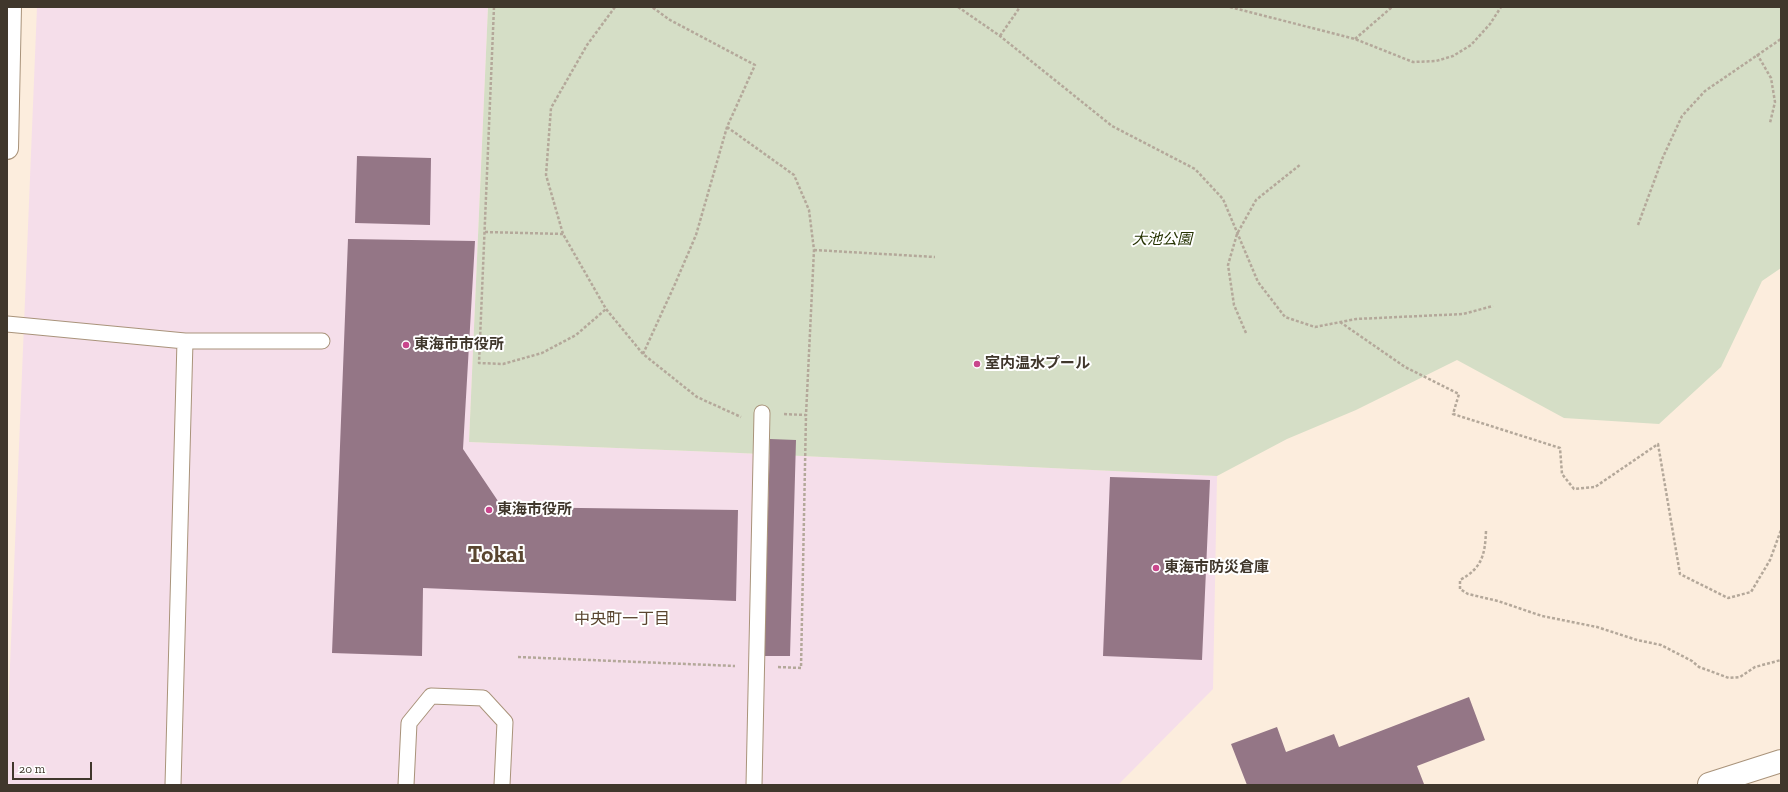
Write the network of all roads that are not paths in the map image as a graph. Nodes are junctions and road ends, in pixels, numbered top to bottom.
1 (10, 7) edge
2 (7, 148) edge
3 (7, 324) edge
4 (185, 341) junction
5 (322, 341) dead end
6 (762, 420) road end
7 (1781, 760) edge
8 (1709, 784) edge
9 (173, 785) edge
10 (406, 785) edge
11 (502, 785) edge
12 (754, 785) edge

1 - 2 street
3 - 4 lane
4 - 5 lane
4 - 9 lane
6 - 12 lane
7 - 8 street
10 - 11 lane

